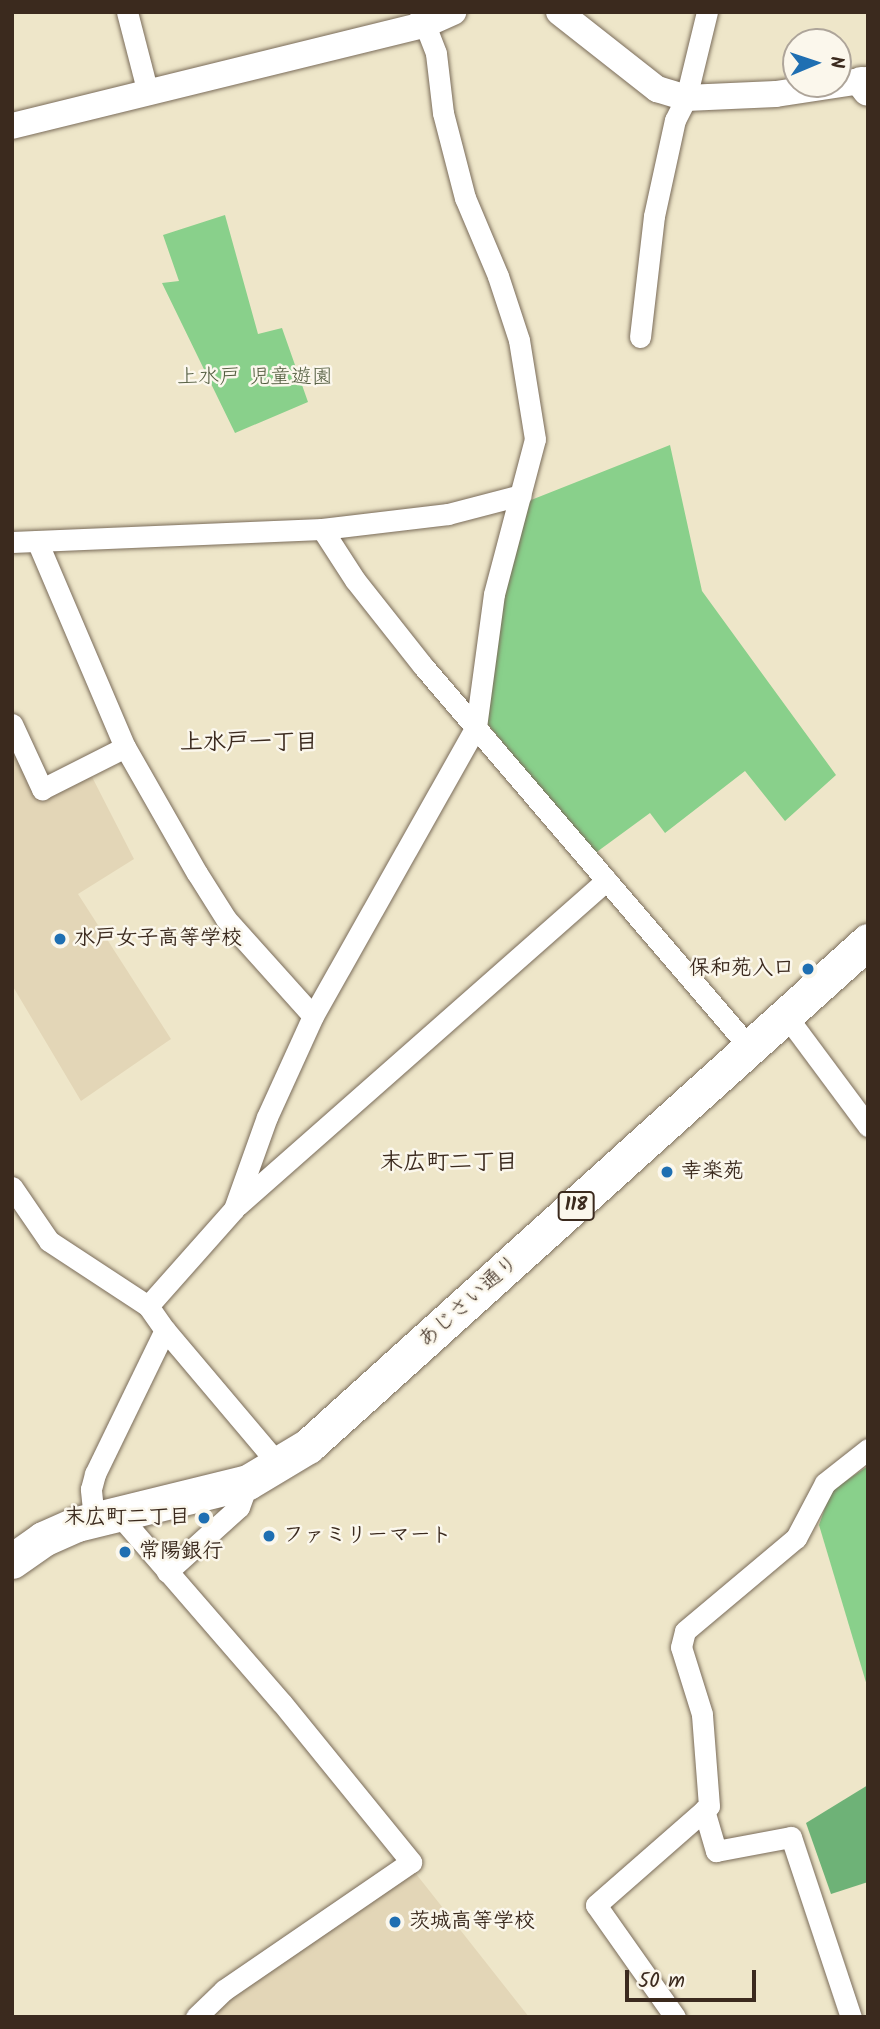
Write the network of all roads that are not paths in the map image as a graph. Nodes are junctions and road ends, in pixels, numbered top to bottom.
1 (127, 12) edge
2 (453, 12) edge
3 (559, 12) edge
4 (707, 12) edge
5 (423, 18) edge
6 (866, 84) edge
7 (148, 93) junction
8 (685, 97) junction
9 (12, 125) edge
10 (640, 337) dead end
11 (521, 495) junction
12 (322, 529) junction
13 (37, 541) junction
14 (12, 542) edge
15 (12, 724) edge
16 (477, 727) junction
17 (125, 747) junction
18 (607, 880) junction
19 (868, 941) edge
20 (313, 1016) junction
21 (787, 1017) junction
22 (750, 1048) junction
23 (868, 1126) edge
24 (12, 1187) edge
25 (234, 1209) junction
26 (148, 1306) junction
27 (165, 1330) junction
28 (868, 1449) edge
29 (279, 1465) junction
30 (248, 1482) junction
31 (106, 1517) junction
32 (12, 1561) edge
33 (167, 1572) junction
34 (704, 1810) junction
35 (196, 2017) edge
36 (675, 2017) edge
37 (851, 2017) edge

1 - 7 street
2 - 5 street
3 - 8 street
4 - 8 street
5 - 7 street
5 - 11 street
6 - 8 street
7 - 9 street
8 - 10 street
11 - 12 street
11 - 16 street
12 - 13 street
12 - 16 street
13 - 14 street
13 - 17 street
15 - 17 street
16 - 18 street
16 - 20 street
17 - 20 street
18 - 22 street
18 - 25 street
19 - 21 highway, あじさい通り / 118
20 - 25 street
21 - 22 highway, あじさい通り / 118
21 - 23 street
22 - 29 highway, あじさい通り / 118
24 - 26 street
25 - 26 street
26 - 27 street
27 - 29 street
27 - 31 street
28 - 34 street
29 - 30 highway, あじさい通り / 118
30 - 31 highway, あじさい通り / 118
30 - 33 street
31 - 32 highway, あじさい通り / 118
31 - 33 street
33 - 35 street
34 - 36 street
34 - 37 street

